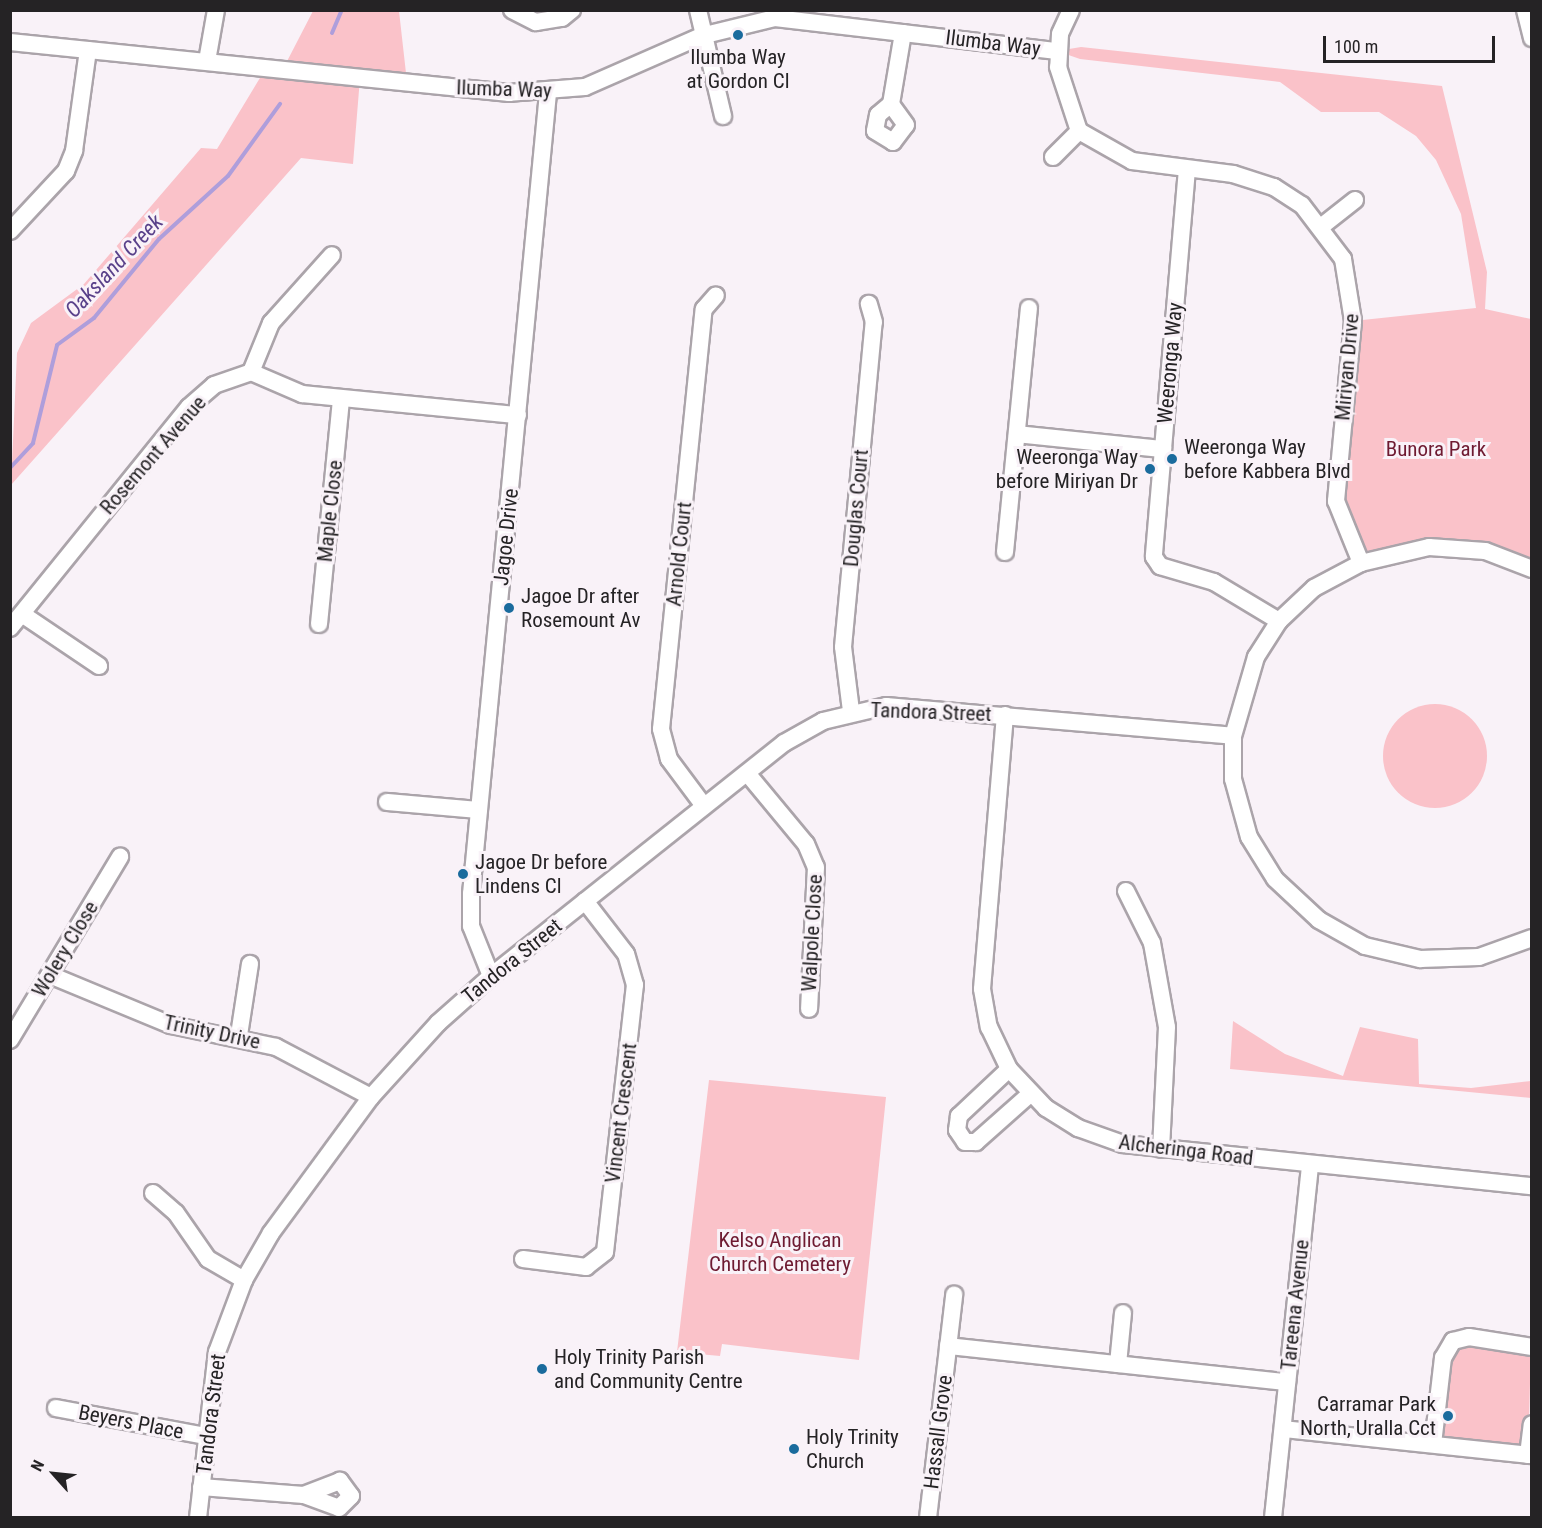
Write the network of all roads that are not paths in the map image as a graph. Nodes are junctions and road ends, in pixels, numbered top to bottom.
1 (216, 10) edge
2 (512, 10) edge
3 (572, 10) edge
4 (698, 10) edge
5 (1071, 10) edge
6 (1525, 10) edge
7 (903, 33) junction
8 (701, 36) junction
9 (1532, 38) edge
10 (10, 42) edge
11 (88, 50) junction
12 (1057, 51) junction
13 (207, 61) junction
14 (548, 93) junction
15 (891, 104) dead end
16 (723, 116) dead end
17 (1078, 131) junction
18 (1053, 157) dead end
19 (1187, 169) junction
20 (1355, 200) dead end
21 (1322, 226) junction
22 (10, 231) edge
23 (332, 255) dead end
24 (716, 295) dead end
25 (869, 304) dead end
26 (1029, 308) dead end
27 (251, 372) junction
28 (341, 399) junction
29 (518, 415) junction
30 (1017, 434) junction
31 (1163, 449) junction
32 (1005, 552) dead end
33 (1361, 563) junction
34 (1532, 569) edge
35 (22, 614) junction
36 (1279, 621) junction
37 (319, 624) dead end
38 (10, 628) edge
39 (99, 666) dead end
40 (850, 711) junction
41 (1005, 715) junction
42 (1233, 736) junction
43 (747, 773) junction
44 (387, 802) dead end
45 (704, 806) junction
46 (479, 810) junction
47 (120, 857) dead end
48 (1126, 891) dead end
49 (585, 901) junction
50 (1532, 938) edge
51 (250, 964) dead end
52 (50, 975) junction
53 (491, 976) junction
54 (808, 1009) dead end
55 (239, 1035) junction
56 (10, 1040) edge
57 (1009, 1069) junction
58 (1030, 1094) junction
59 (371, 1097) junction
60 (1161, 1149) junction
61 (1310, 1164) junction
62 (1532, 1186) edge
63 (153, 1193) dead end
64 (523, 1259) dead end
65 (244, 1280) junction
66 (954, 1295) dead end
67 (1123, 1313) dead end
68 (948, 1347) junction
69 (1532, 1347) edge
70 (1118, 1364) junction
71 (1287, 1382) junction
72 (56, 1408) dead end
73 (1532, 1424) edge
74 (1283, 1429) junction
75 (206, 1436) junction
76 (1433, 1444) junction
77 (1530, 1455) edge
78 (201, 1487) junction
79 (304, 1495) dead end
80 (198, 1518) edge
81 (928, 1518) edge
82 (1273, 1518) edge

1 - 13 street
2 - 3 street
4 - 8 street
5 - 12 street
6 - 9 street
7 - 8 street, Ilumba Way
7 - 12 street, Ilumba Way
7 - 15 street
8 - 14 street, Ilumba Way
8 - 16 street
10 - 11 street, Ilumba Way
11 - 13 street, Ilumba Way
11 - 22 street
12 - 17 street
13 - 14 street, Ilumba Way
14 - 29 street, Jagoe Drive
17 - 18 street
17 - 19 street, Miriyan Drive
19 - 21 street, Miriyan Drive
19 - 31 street, Weeronga Way
20 - 21 street
21 - 33 street, Miriyan Drive
23 - 27 street
24 - 45 street, Arnold Court
25 - 40 street, Douglas Court
26 - 30 street
27 - 28 street
27 - 35 street, Rosemont Avenue
28 - 29 street
28 - 37 street, Maple Close
29 - 46 street, Jagoe Drive
30 - 31 street
30 - 32 street
31 - 36 street, Weeronga Way
33 - 34 street
33 - 36 street
35 - 38 street, Rosemont Avenue
35 - 39 street
36 - 42 street
40 - 41 street, Tandora Street
40 - 43 street, Tandora Street
41 - 42 street, Tandora Street
41 - 57 street, Alcheringa Road
42 - 50 street
43 - 45 street, Tandora Street
43 - 54 street, Walpole Close
44 - 46 street
45 - 49 street, Tandora Street
46 - 53 street, Jagoe Drive
47 - 52 street, Wolery Close
48 - 60 street
49 - 53 street, Tandora Street
49 - 64 street, Vincent Crescent
51 - 55 street
52 - 55 street, Trinity Drive
52 - 56 street, Wolery Close
53 - 59 street, Tandora Street
55 - 59 street, Trinity Drive
57 - 58 street, Alcheringa Road
57 - 58 street
58 - 60 street, Alcheringa Road
59 - 65 street, Tandora Street
60 - 61 street, Alcheringa Road
61 - 62 street, Alcheringa Road
61 - 71 street, Tareena Avenue
63 - 65 street
65 - 75 street, Tandora Street
66 - 68 street, Hassall Grove
67 - 70 street
68 - 70 street, Hassall Grove
68 - 81 street, Hassall Grove
69 - 76 street
70 - 71 street, Hassall Grove
71 - 74 street, Tareena Avenue
72 - 75 street, Beyers Place
73 - 77 street
74 - 76 street
74 - 82 street, Tareena Avenue
75 - 78 street, Tandora Street
76 - 77 street
78 - 79 street
78 - 80 street, Tandora Street

